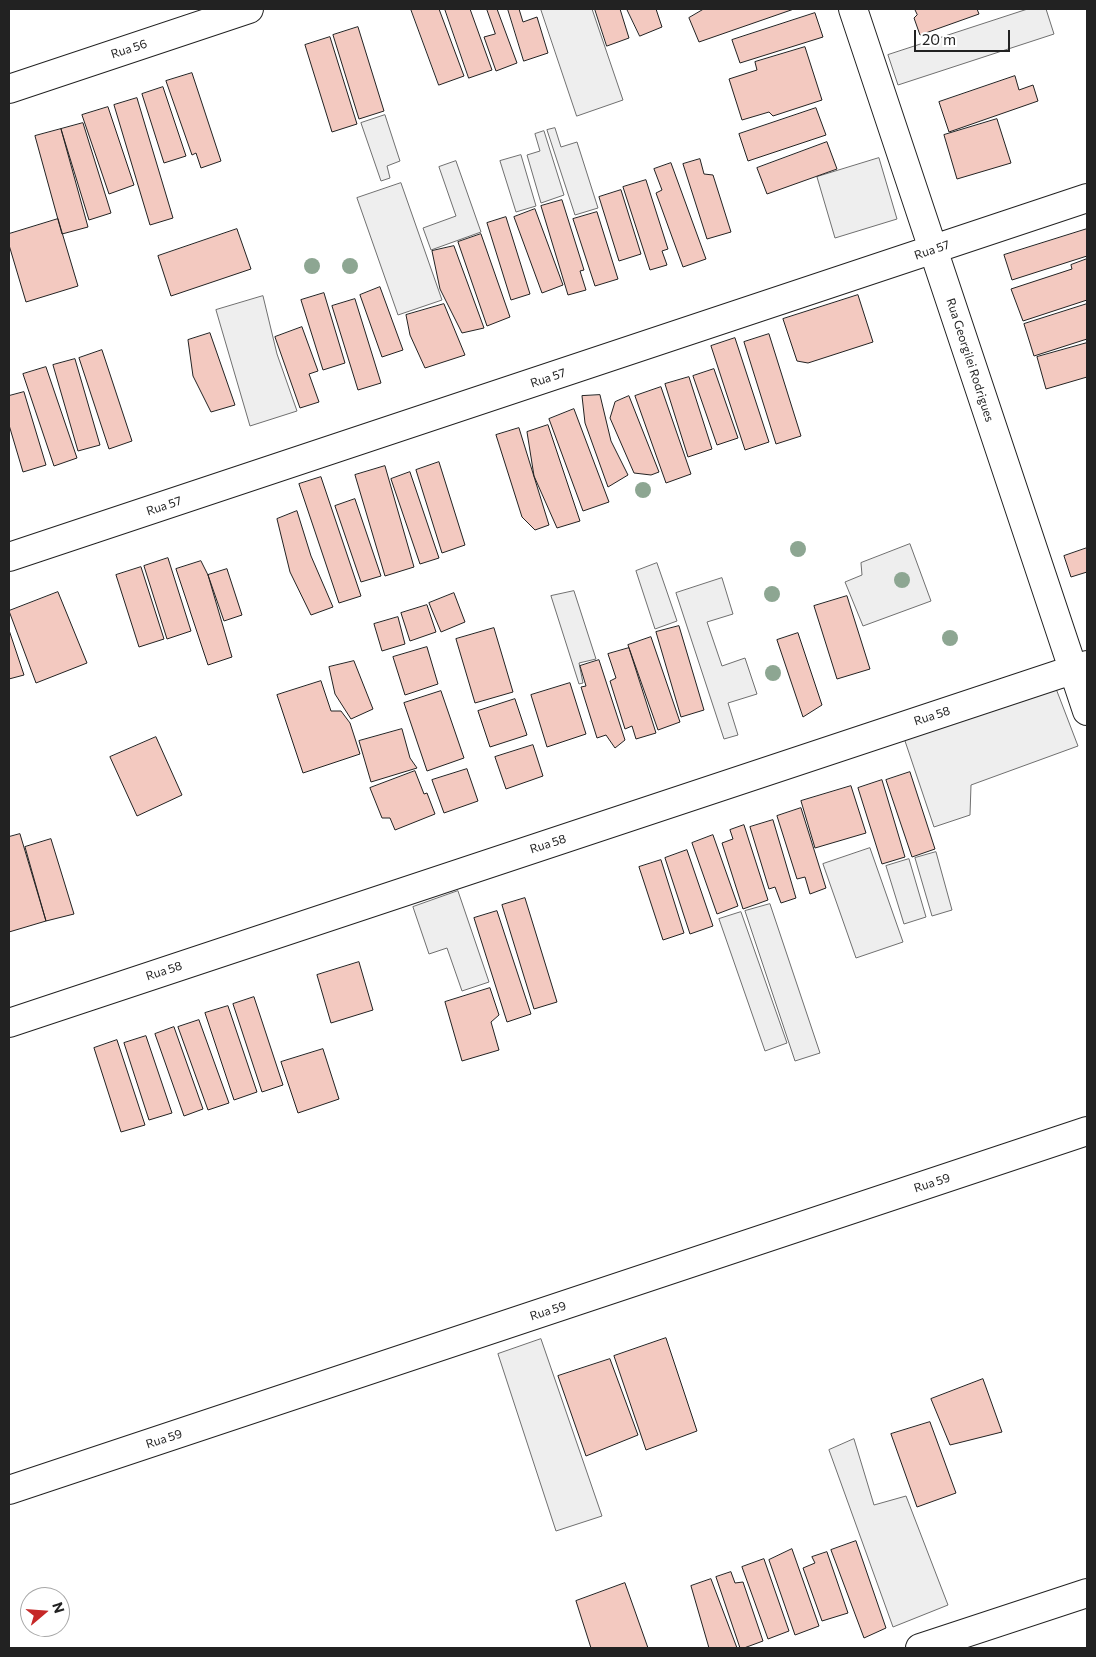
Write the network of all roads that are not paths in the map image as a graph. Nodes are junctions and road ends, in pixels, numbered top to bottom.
1 (249, 9) edge
2 (853, 9) edge
3 (9, 89) edge
4 (1087, 198) edge
5 (934, 250) junction
6 (9, 557) edge
7 (1080, 667) edge
8 (1087, 711) edge
9 (9, 1023) edge
10 (1087, 1131) edge
11 (9, 1490) edge
12 (1087, 1593) edge
13 (920, 1648) edge

1 - 3 street, Rua 56
2 - 5 street, Rua Georgilei Rodrigues
4 - 5 street, Rua 57
5 - 6 street, Rua 57
5 - 7 street, Rua Georgilei Rodrigues
7 - 8 street, Rua Georgilei Rodrigues
7 - 9 street, Rua 58
10 - 11 street, Rua 59
12 - 13 street

